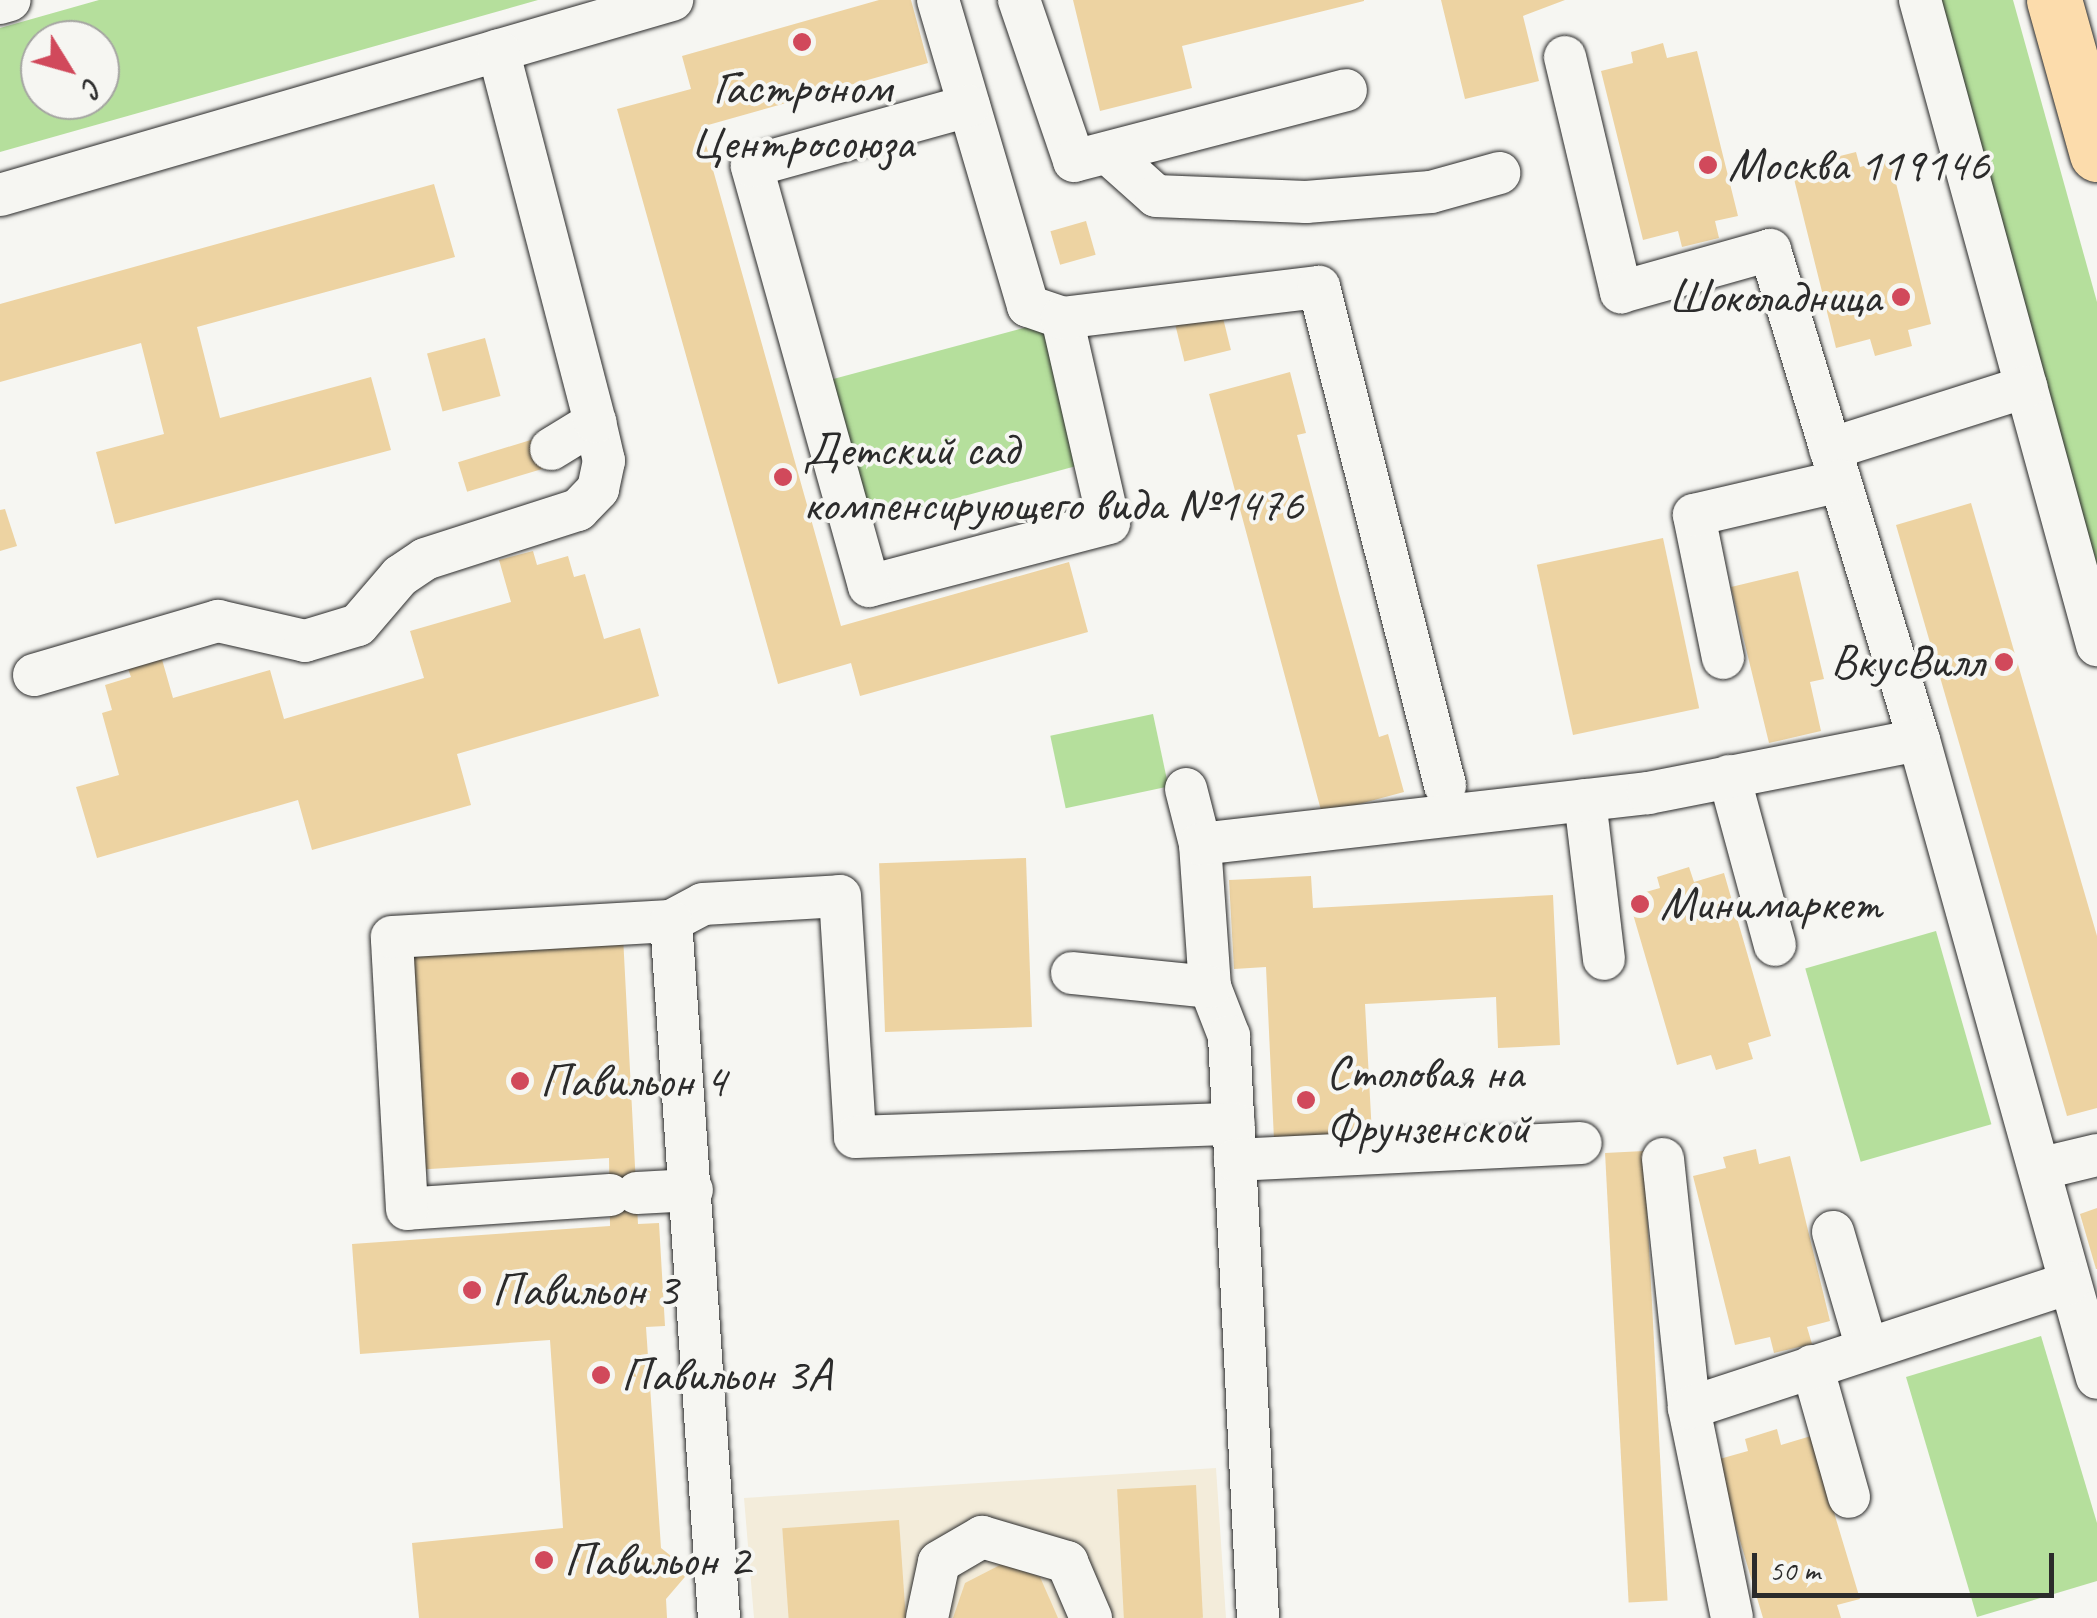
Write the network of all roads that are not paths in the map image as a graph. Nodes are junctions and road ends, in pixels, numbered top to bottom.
1 (10, 0) edge
2 (672, 0) edge
3 (938, 0) edge
4 (1019, 0) edge
5 (1920, 0) edge
6 (2054, 0) edge
7 (0, 3) edge
8 (498, 50) junction
9 (1565, 57) dead end
10 (1346, 90) dead end
11 (969, 106) junction
12 (1108, 153) junction
13 (2097, 154) edge
14 (1499, 172) dead end
15 (0, 194) edge
16 (1062, 318) junction
17 (2026, 387) junction
18 (595, 422) junction
19 (551, 449) dead end
20 (1835, 465) junction
21 (2097, 645) edge
22 (1722, 658) dead end
23 (34, 675) dead end
24 (1919, 740) junction
25 (1729, 776) junction
26 (1444, 785) dead end
27 (1186, 789) dead end
28 (1585, 800) junction
29 (1200, 844) junction
30 (670, 921) junction
31 (1774, 945) dead end
32 (1604, 959) dead end
33 (1072, 974) dead end
34 (1210, 987) junction
35 (1234, 1142) junction
36 (1581, 1143) dead end
37 (2097, 1155) edge
38 (1663, 1158) dead end
39 (2042, 1168) junction
40 (692, 1190) junction
41 (1833, 1232) dead end
42 (2068, 1284) junction
43 (1868, 1348) junction
44 (1812, 1366) junction
45 (2097, 1378) edge
46 (1689, 1408) junction
47 (1849, 1498) dead end
48 (719, 1618) edge
49 (927, 1618) edge
50 (1091, 1618) edge
51 (1258, 1618) edge
52 (1732, 1618) edge

1 - 7 street
2 - 8 street
3 - 11 street
4 - 12 street
5 - 17 street
6 - 13 main road
8 - 15 street
8 - 18 street
9 - 20 street
10 - 12 street
11 - 16 street
11 - 16 street
12 - 14 street
16 - 26 street
17 - 20 street
17 - 21 street
18 - 19 street
18 - 23 street
20 - 22 street
20 - 24 street
24 - 25 street
24 - 39 street
25 - 28 street
25 - 31 street
27 - 29 street
28 - 29 street
28 - 32 street
29 - 34 street
30 - 35 street
30 - 40 street
30 - 40 street
33 - 34 street
34 - 35 street
35 - 36 street
35 - 51 street
37 - 39 street
38 - 46 street
39 - 42 street
40 - 48 street
41 - 43 street
42 - 43 street
42 - 45 street
43 - 44 street
44 - 46 street
44 - 47 street
46 - 52 street
49 - 50 street

